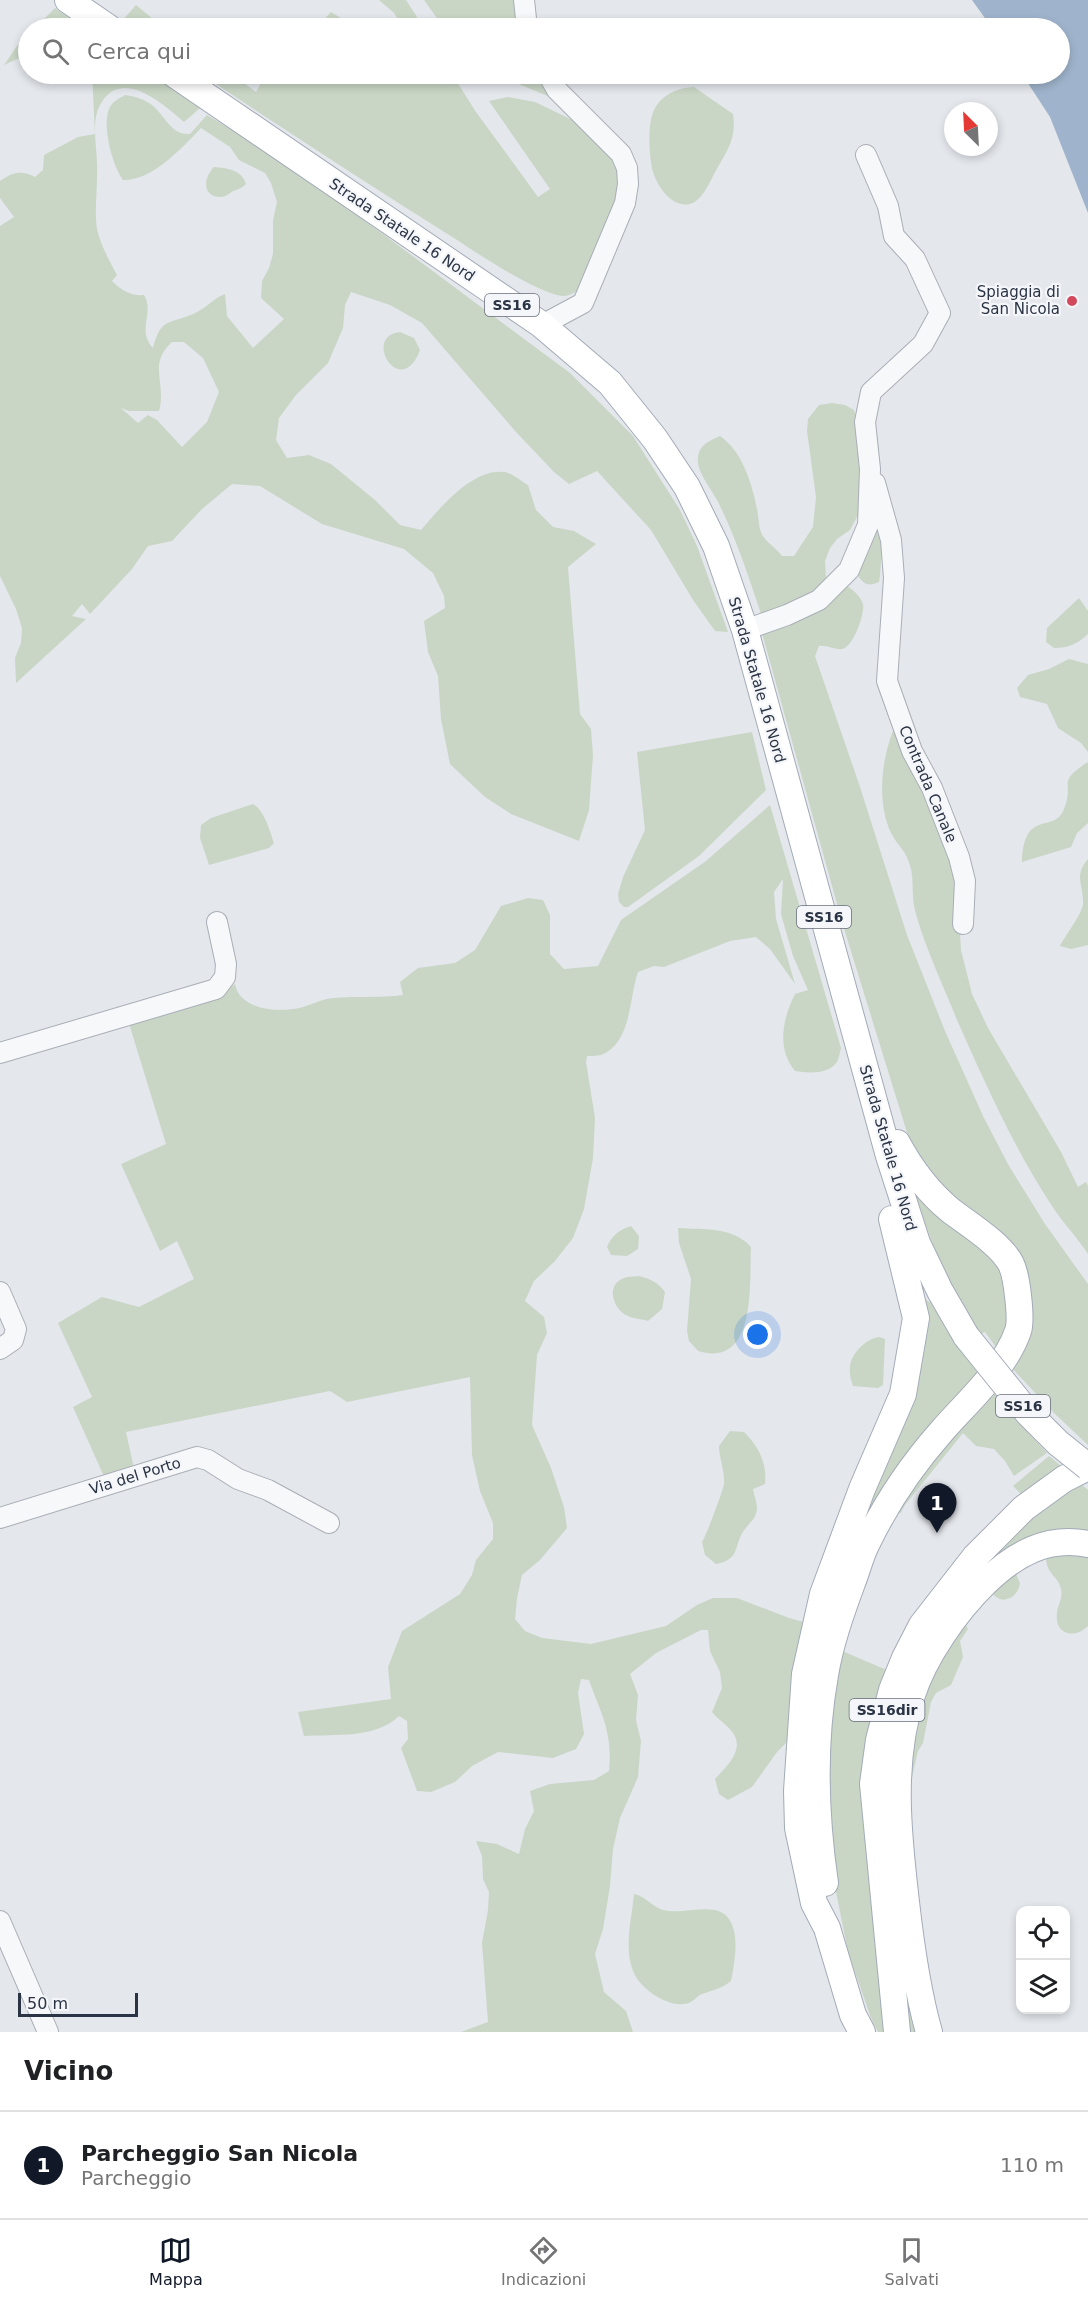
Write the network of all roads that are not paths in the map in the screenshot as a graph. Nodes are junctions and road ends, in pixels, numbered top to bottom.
1 (68, 0) edge
2 (524, 0) edge
3 (94, 18) edge
4 (526, 18) edge
5 (189, 84) edge
6 (554, 84) edge
7 (866, 155) dead end
8 (542, 325) junction
9 (870, 469) junction
10 (745, 630) junction
11 (217, 922) dead end
12 (963, 924) dead end
13 (856, 1037) junction
14 (0, 1053) edge
15 (874, 1101) junction
16 (0, 1292) edge
17 (0, 1349) edge
18 (1088, 1467) edge
19 (0, 1518) edge
20 (329, 1523) dead end
21 (1088, 1544) edge
22 (0, 1921) edge
23 (827, 1928) junction
24 (48, 2032) edge
25 (862, 2032) edge
26 (897, 2032) edge
27 (929, 2032) edge

1 - 3 main road
2 - 4 street
5 - 8 main road, Strada Statale 16 Nord / SS16
6 - 8 street
7 - 9 street, Contrada Canale
8 - 10 main road, Strada Statale 16 Nord / SS16
9 - 10 street, Contrada Canale
9 - 12 street, Contrada Canale
10 - 13 main road, Strada Statale 16 Nord / SS16
11 - 14 street
13 - 15 main road, Strada Statale 16 Nord / SS16
13 - 23 main road
15 - 18 main road, Strada Statale 16 Nord / SS16, bridge
15 - 23 main road
16 - 17 street
18 - 26 main road, SS16dir
19 - 20 street, Via del Porto
21 - 27 main road, SS16dir
22 - 24 street
23 - 25 main road

